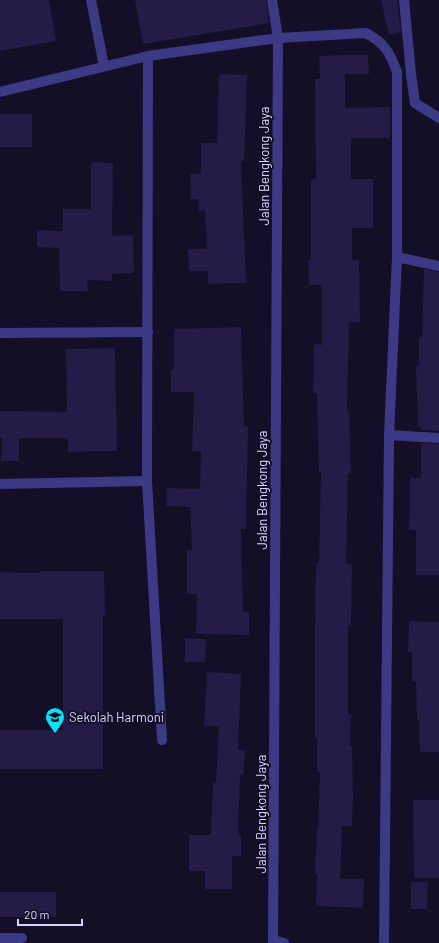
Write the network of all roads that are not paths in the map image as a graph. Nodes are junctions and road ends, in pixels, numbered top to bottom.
1 (91, 0) edge
2 (272, 0) edge
3 (404, 0) edge
4 (278, 38) junction
5 (148, 56) junction
6 (104, 66) junction
7 (0, 92) edge
8 (439, 118) edge
9 (397, 257) junction
10 (439, 266) edge
11 (148, 332) junction
12 (0, 333) edge
13 (389, 435) junction
14 (439, 438) edge
15 (147, 481) junction
16 (0, 484) edge
17 (162, 740) dead end
18 (0, 938) edge
19 (22, 938) dead end
20 (273, 942) edge
21 (284, 943) edge
22 (384, 943) edge

1 - 6 street
2 - 4 street, Jalan Bengkong Jaya
3 - 8 street
4 - 5 street
4 - 9 street
4 - 20 street, Jalan Bengkong Jaya
5 - 6 street
5 - 11 street
6 - 7 street
9 - 10 street
9 - 13 street
11 - 12 street
11 - 15 street
13 - 14 street
13 - 22 street
15 - 16 street
15 - 17 street
18 - 19 street
20 - 21 street

